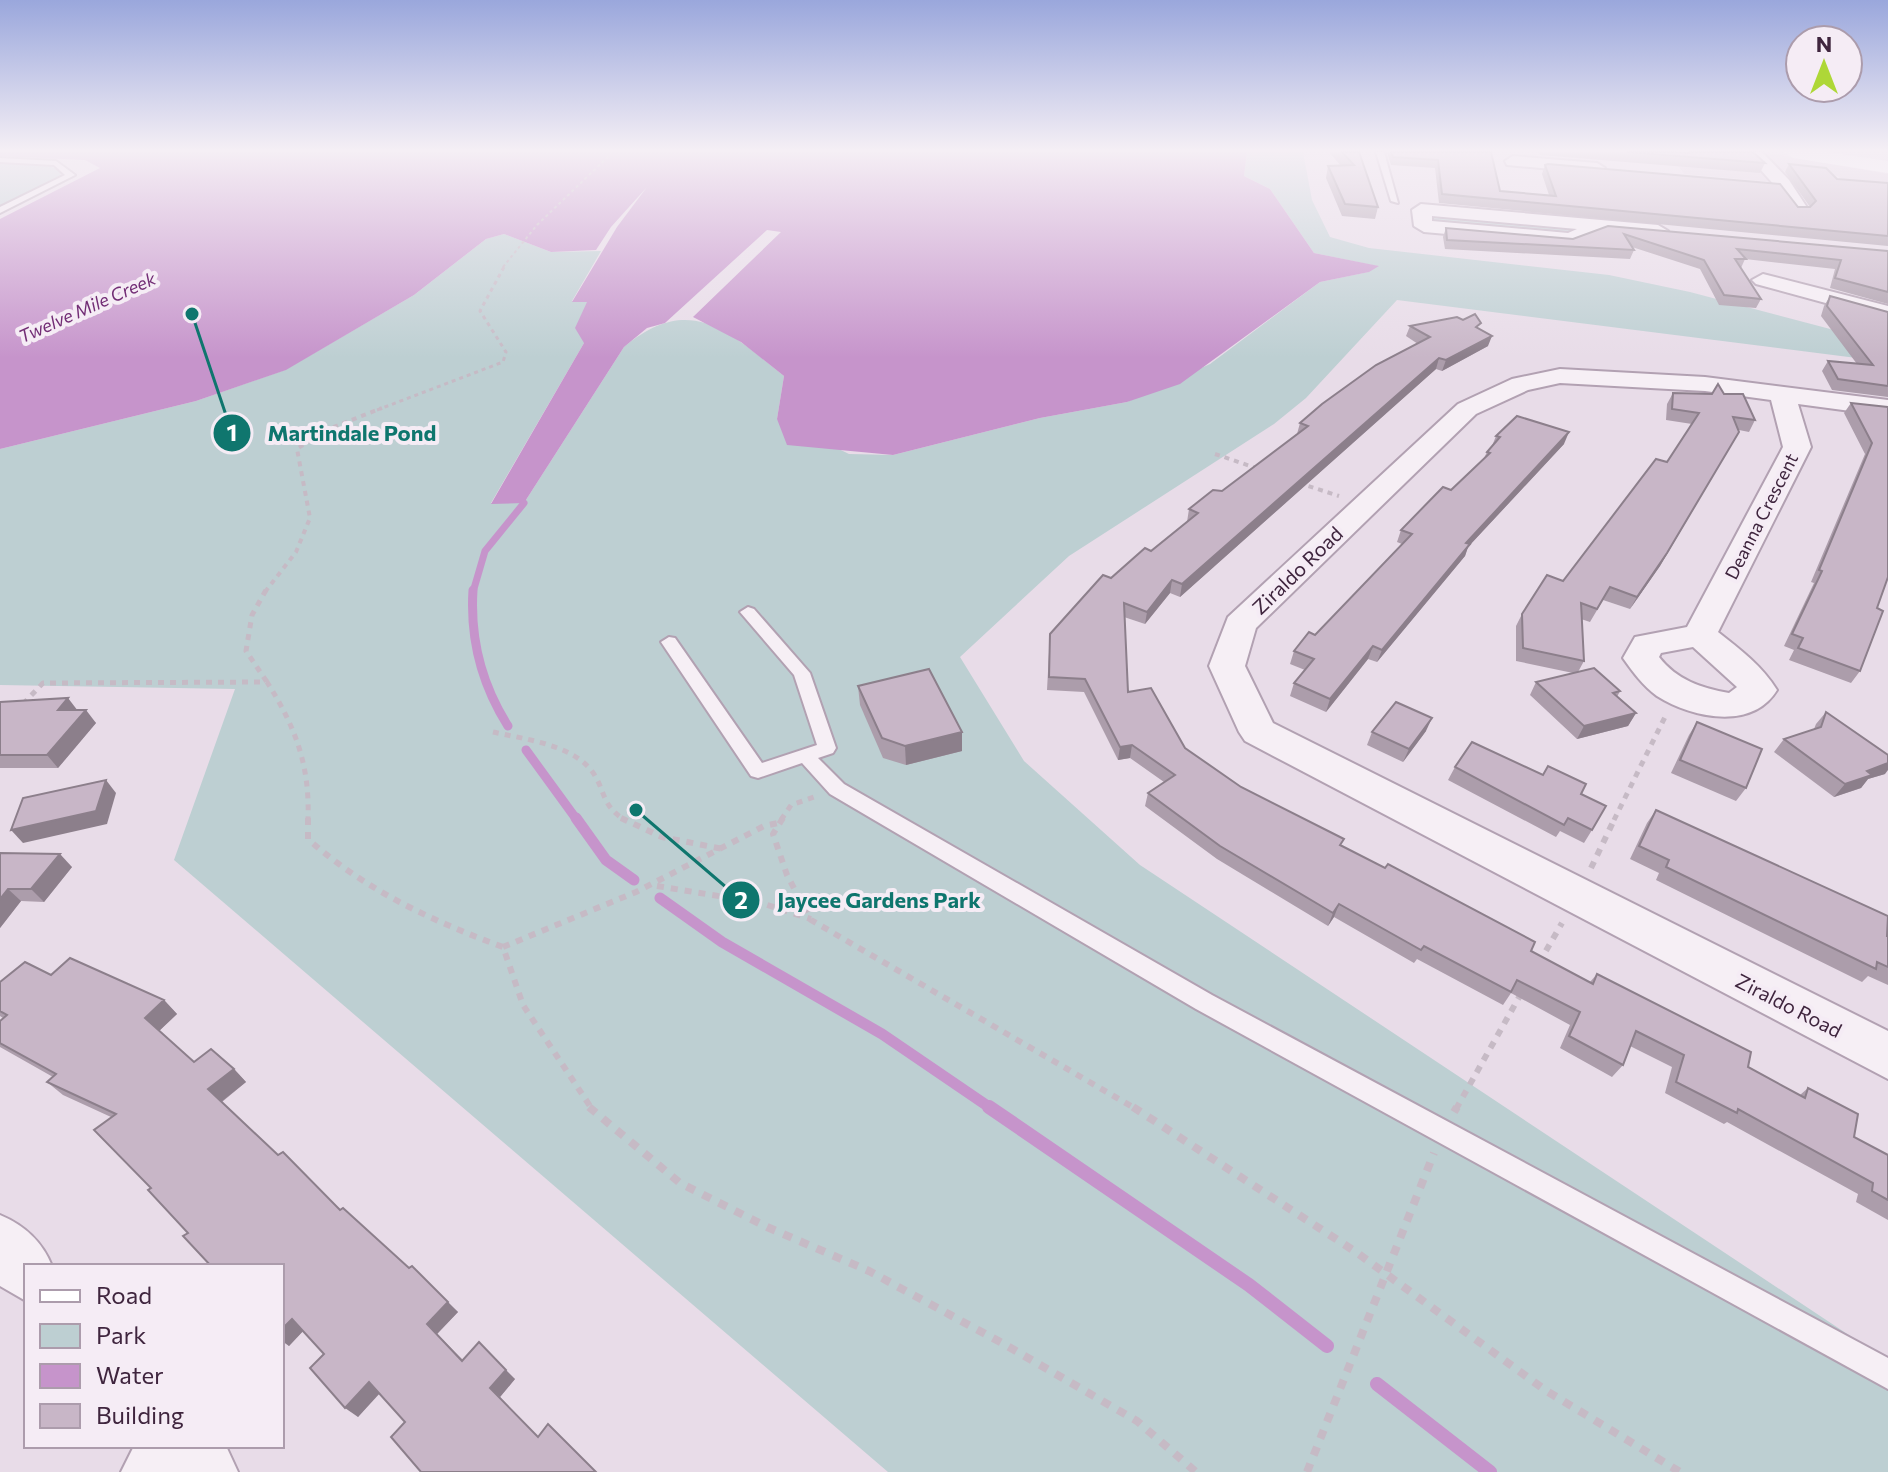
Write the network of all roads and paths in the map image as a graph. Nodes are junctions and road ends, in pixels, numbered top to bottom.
1 (542, 221) edge
2 (1423, 221) edge
3 (1544, 221) edge
4 (1603, 226) junction
5 (1682, 233) edge
6 (1763, 280) dead end
7 (1888, 313) edge
8 (1782, 393) junction
9 (1888, 408) edge
10 (1215, 454) dead end
11 (1260, 469) edge
12 (1290, 480) edge
13 (1365, 506) junction
14 (748, 612) dead end
15 (1700, 635) dead end
16 (669, 642) dead end
17 (267, 682) junction
18 (11, 717) edge
19 (493, 732) dead end
20 (806, 756) junction
21 (837, 789) junction
22 (780, 823) junction
23 (724, 849) junction
24 (653, 886) junction
25 (811, 920) junction
26 (503, 947) junction
27 (1888, 1056) edge
28 (1443, 1131) junction
29 (0, 1243) edge
30 (24, 1270) edge
31 (1388, 1275) junction
32 (1888, 1374) edge
33 (181, 1448) edge
34 (185, 1448) edge
35 (154, 1472) edge
36 (205, 1472) edge
37 (1196, 1472) edge
38 (1307, 1472) edge
39 (1680, 1472) edge

1 - 17 path
2 - 4 street
3 - 4 street
4 - 5 street
6 - 7 street
8 - 9 street, Ziraldo Road
8 - 13 street, Ziraldo Road
8 - 15 street, Deanna Crescent
10 - 11 path
12 - 13 path
13 - 27 street, Ziraldo Road
14 - 20 lane
16 - 20 lane
17 - 18 path
17 - 26 path
19 - 23 path
20 - 21 lane
21 - 22 path
21 - 28 lane
22 - 23 path
22 - 25 path
23 - 24 path
24 - 25 path
24 - 26 path
25 - 31 path
26 - 37 path
28 - 31 path
28 - 32 lane
29 - 30 street
31 - 38 path
31 - 39 path
33 - 35 street
34 - 36 street

